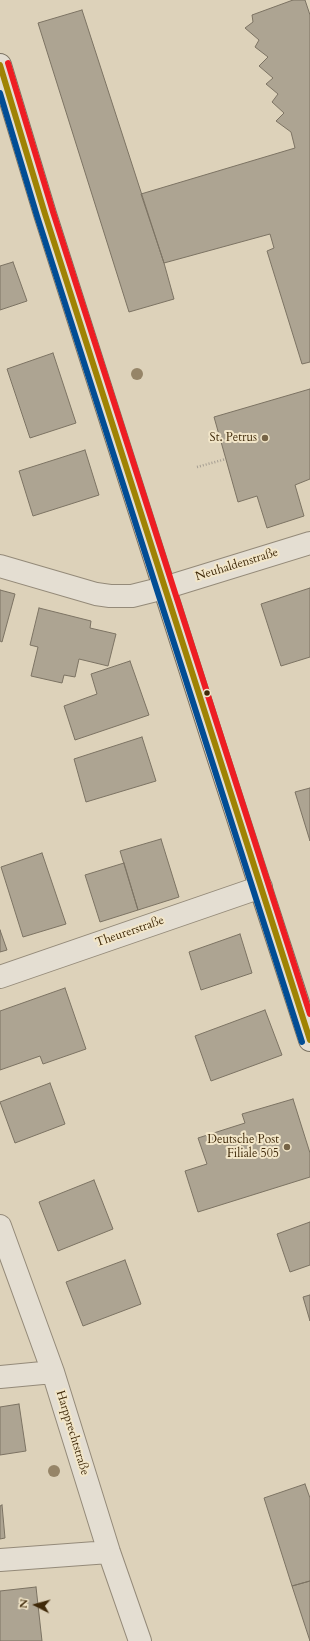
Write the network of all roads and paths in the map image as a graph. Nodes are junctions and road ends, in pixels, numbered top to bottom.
1 (0, 65) edge
2 (226, 459) dead end
3 (197, 467) dead end
4 (310, 543) edge
5 (0, 566) edge
6 (164, 588) junction
7 (261, 887) junction
8 (0, 977) edge
9 (310, 1040) edge
10 (0, 1226) edge
11 (53, 1372) junction
12 (0, 1377) edge
13 (109, 1552) junction
14 (0, 1560) edge
15 (140, 1641) edge

1 - 6 street
2 - 3 path
4 - 6 street, Neuhaldenstraße
5 - 6 street, Neuhaldenstraße
6 - 7 street
7 - 8 street, Theurerstraße
7 - 9 street
10 - 11 street, Harpprechtstraße
11 - 12 street
11 - 13 street, Harpprechtstraße
13 - 14 street
13 - 15 street, Harpprechtstraße

